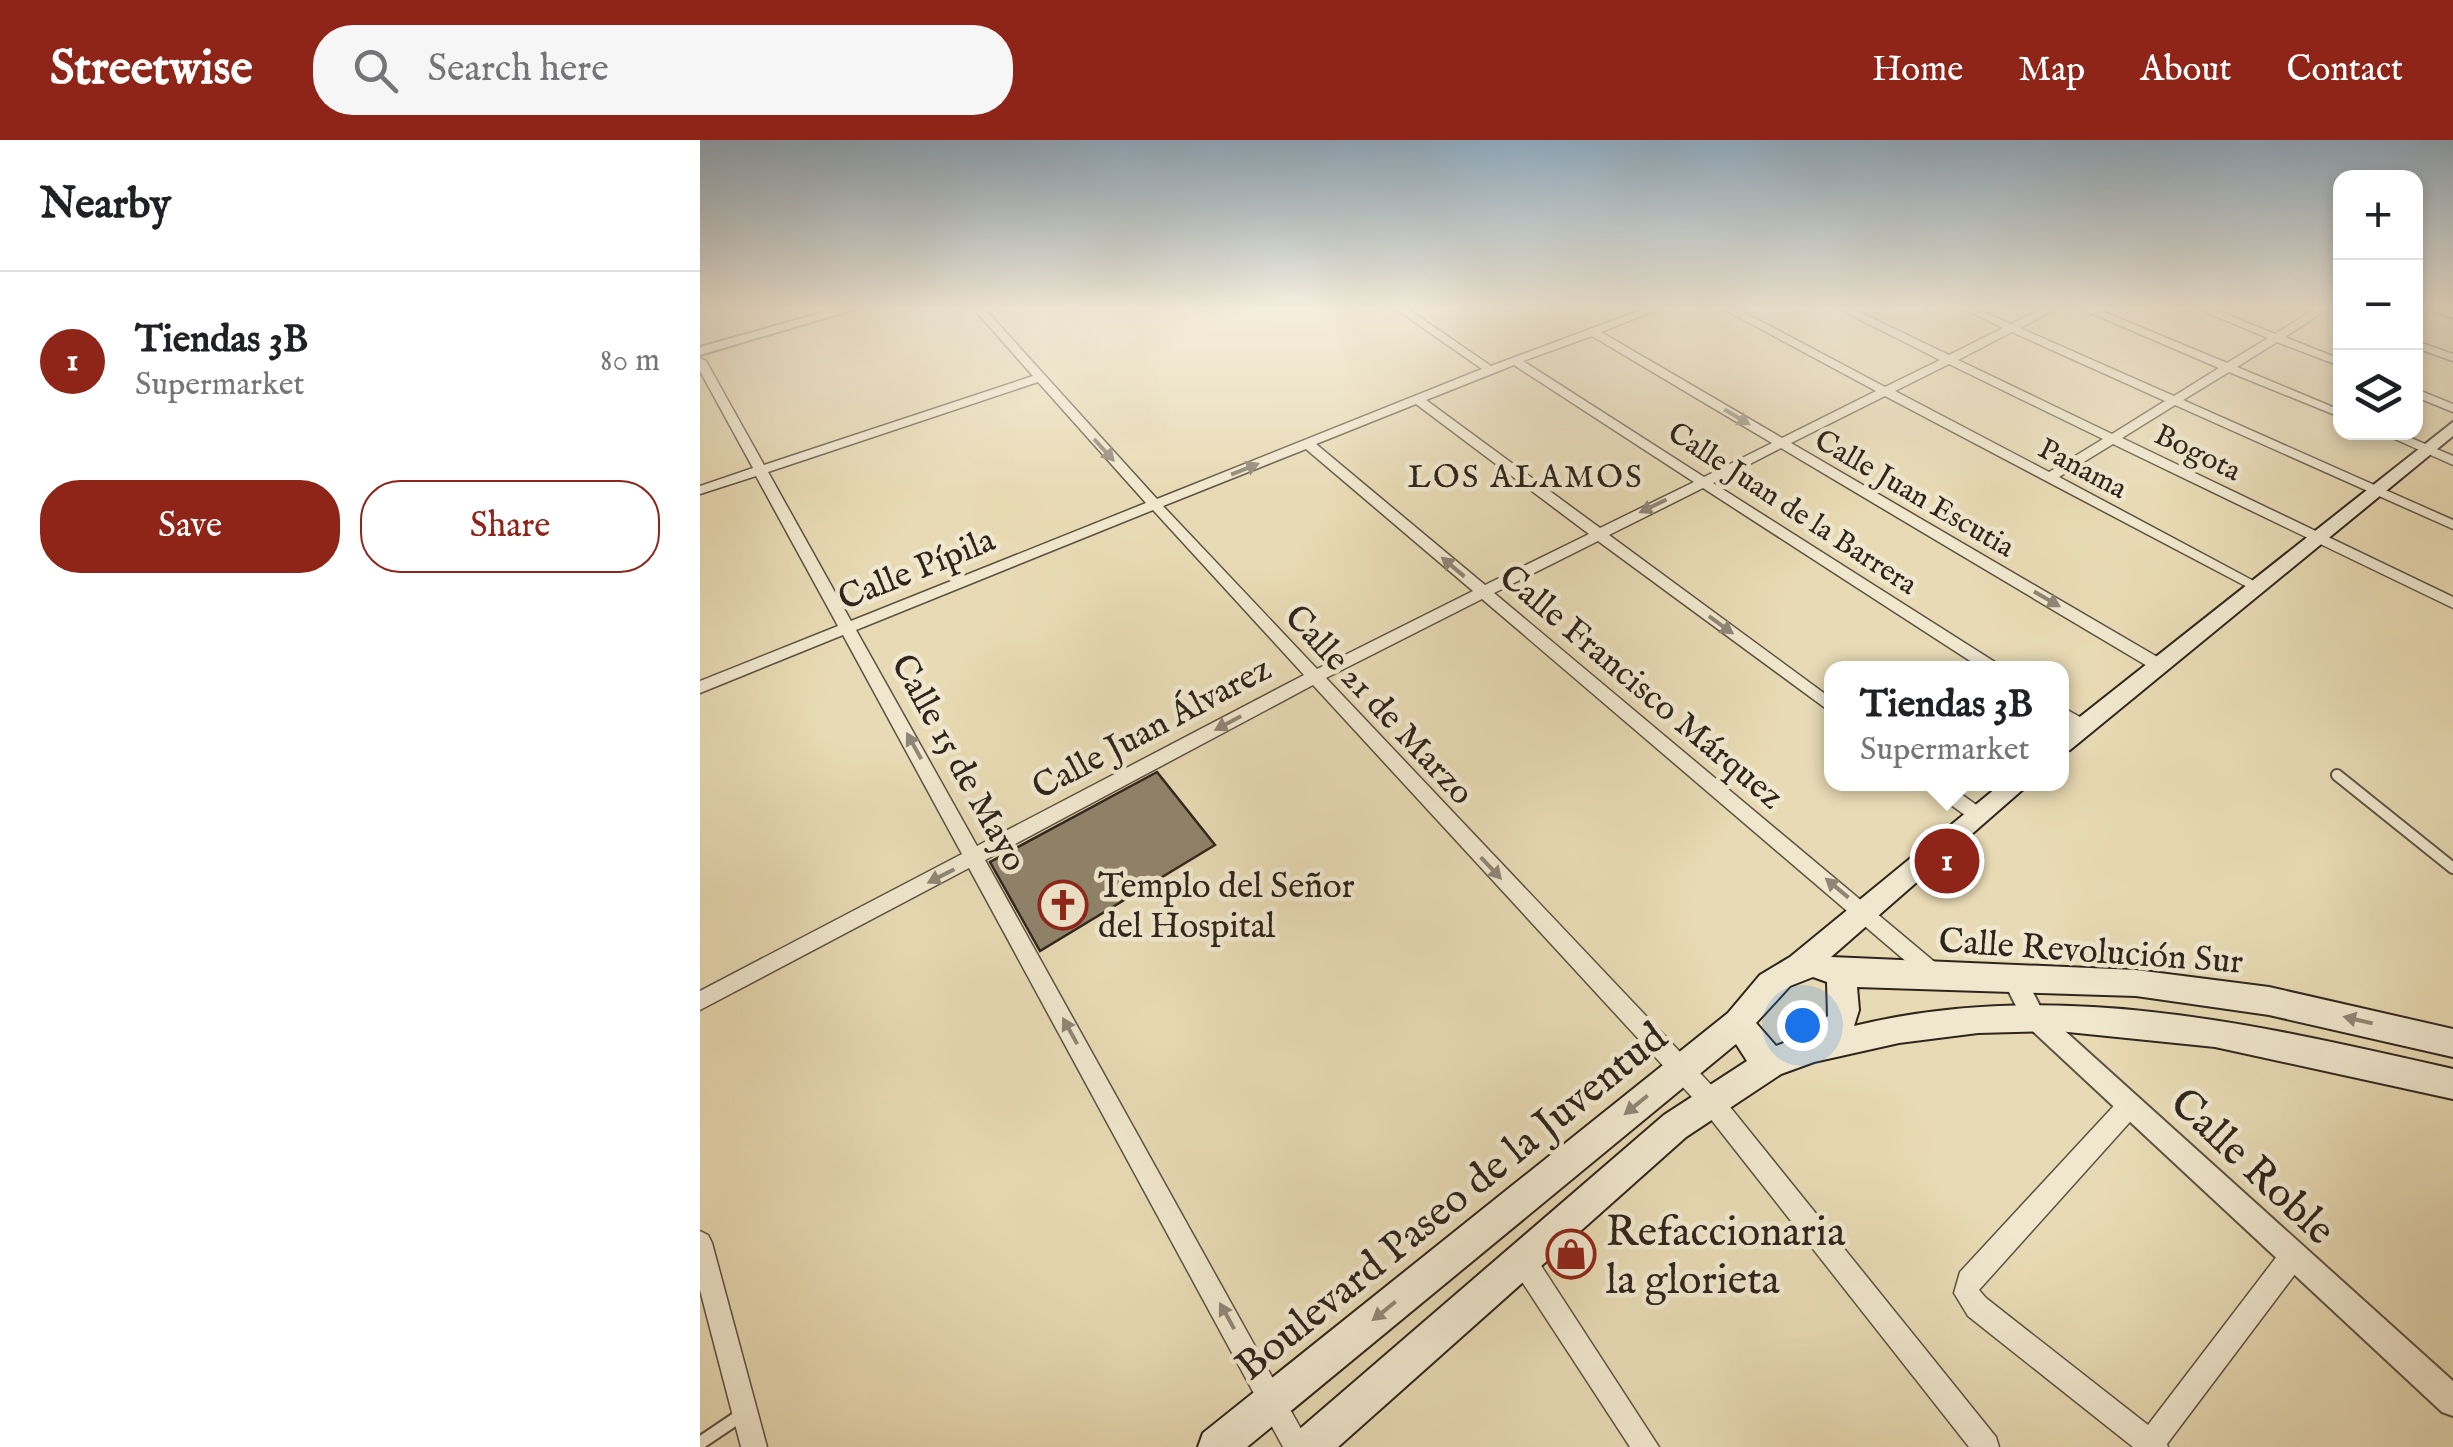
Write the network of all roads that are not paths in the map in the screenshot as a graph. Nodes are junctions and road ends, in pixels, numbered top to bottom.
1 (704, 368) edge
2 (1029, 368) edge
3 (1487, 368) edge
4 (1495, 368) edge
5 (1527, 368) edge
6 (1654, 368) edge
7 (1840, 368) edge
8 (1933, 368) edge
9 (1966, 368) edge
10 (2096, 368) edge
11 (2221, 368) edge
12 (2229, 368) edge
13 (1490, 370) junction
14 (1038, 378) junction
15 (1885, 392) junction
16 (2423, 396) edge
17 (1418, 400) junction
18 (2170, 402) junction
19 (2453, 408) edge
20 (2333, 411) edge
21 (2453, 428) edge
22 (2113, 438) junction
23 (2403, 440) edge
24 (1780, 442) junction
25 (1308, 444) junction
26 (2426, 450) junction
27 (2453, 461) edge
28 (761, 471) junction
29 (2049, 478) junction
30 (1701, 482) junction
31 (700, 490) edge
32 (2374, 491) junction
33 (1155, 505) junction
34 (2453, 526) edge
35 (1598, 534) junction
36 (2318, 538) junction
37 (2258, 587) junction
38 (1484, 594) junction
39 (2453, 604) edge
40 (850, 627) junction
41 (1981, 661) edge
42 (2160, 666) junction
43 (1314, 677) junction
44 (700, 687) edge
45 (1824, 702) edge
46 (2069, 717) edge
47 (2083, 726) junction
48 (2069, 738) edge
49 (2338, 774) dead end
50 (1945, 791) edge
51 (2009, 791) edge
52 (1979, 816) junction
53 (975, 858) junction
54 (2453, 868) edge
55 (1864, 910) junction
56 (1801, 965) junction
57 (1839, 973) junction
58 (1936, 976) junction
59 (2014, 978) junction
60 (700, 1000) edge
61 (2033, 1016) junction
62 (1739, 1022) junction
63 (2453, 1043) edge
64 (1818, 1049) junction
65 (1773, 1062) junction
66 (1680, 1068) junction
67 (2453, 1084) edge
68 (1710, 1100) junction
69 (2130, 1105) junction
70 (700, 1243) edge
71 (2293, 1256) junction
72 (1522, 1259) junction
73 (2453, 1401) edge
74 (1273, 1402) junction
75 (745, 1412) junction
76 (700, 1444) edge
77 (2151, 1446) edge
78 (754, 1447) edge
79 (1218, 1447) edge
80 (1298, 1447) edge
81 (1309, 1447) edge
82 (1646, 1447) edge
83 (1986, 1447) edge

1 - 28 street, Calle 15 de Mayo
2 - 14 street, Calle 21 de Marzo
3 - 13 street
4 - 13 street, Calle Pípila
5 - 30 street, Calle Juan de la Barrera
6 -> 24 street, Calle Juan Escutia
7 - 15 street, Panama
8 - 15 street, Calle Juan Álvarez
9 - 22 street, Bogota
10 - 18 street
11 - 18 street
12 - 20 street
13 - 17 street, Calle Pípila
14 - 28 street
14 -> 33 street, Calle 21 de Marzo
15 - 24 street, Calle Juan Álvarez
15 - 29 street, Panama
16 - 19 street
17 - 25 street, Calle Pípila
17 - 35 street
18 - 22 street
18 - 32 street
21 - 26 main road
22 - 29 street
22 - 36 street, Bogota
23 - 26 street
24 - 30 street, Calle Juan Álvarez
24 -> 42 street, Calle Juan Escutia
33 -> 25 street, Calle Pípila
38 -> 25 street, Calle Francisco Márquez
26 - 27 street
26 - 32 main road
28 - 31 street
28 - 40 street, Calle 15 de Mayo
29 - 37 street, Panama
30 -> 35 street, Calle Juan Álvarez
30 - 41 street, Calle Juan de la Barrera
32 - 34 street
32 - 36 main road
33 - 40 street, Calle Pípila
33 - 43 street, Calle 21 de Marzo
35 - 38 street, Calle Juan Álvarez
35 -> 45 street
36 - 37 main road
36 - 39 street, Bogota
37 - 42 main road
38 - 43 street, Calle Juan Álvarez
55 -> 38 street, Calle Francisco Márquez
40 - 44 street, Calle Pípila
53 -> 40 street, Calle 15 de Mayo
42 - 47 main road
43 -> 53 street, Calle Juan Álvarez
43 -> 66 street, Calle 21 de Marzo
46 - 47 street
47 - 48 main road
49 - 54 lane
50 - 52 street
51 - 52 main road
52 - 55 main road
53 -> 60 street, Calle Juan Álvarez
74 -> 53 street, Calle 15 de Mayo
55 - 56 main road
55 - 58 street, Calle Francisco Márquez
56 - 57 main road
56 - 62 main road
57 - 58 main road, Calle Revolución Sur
57 - 64 main road
58 - 59 main road, Calle Revolución Sur
59 - 61 street, Calle Roble
63 -> 59 main road, Calle Revolución Sur
61 - 64 main road, Calle Revolución Sur
61 - 67 main road, Calle Revolución Sur
61 - 69 street, Calle Roble
62 - 65 main road
62 - 66 main road, Boulevard Paseo de la Juventud
64 - 65 main road
65 - 68 main road
66 - 68 street, Calle 21 de Marzo
66 -> 74 main road, Boulevard Paseo de la Juventud
68 - 72 main road
68 - 83 street, Calle 21 de Marzo
69 - 71 street, Calle Roble
69 - 77 street
70 - 75 street
71 - 73 street, Calle Roble
71 - 77 street
72 - 81 main road
72 - 82 street
74 - 79 main road, Boulevard Paseo de la Juventud
74 - 80 street, Calle 15 de Mayo
75 - 76 lane
75 - 78 street

